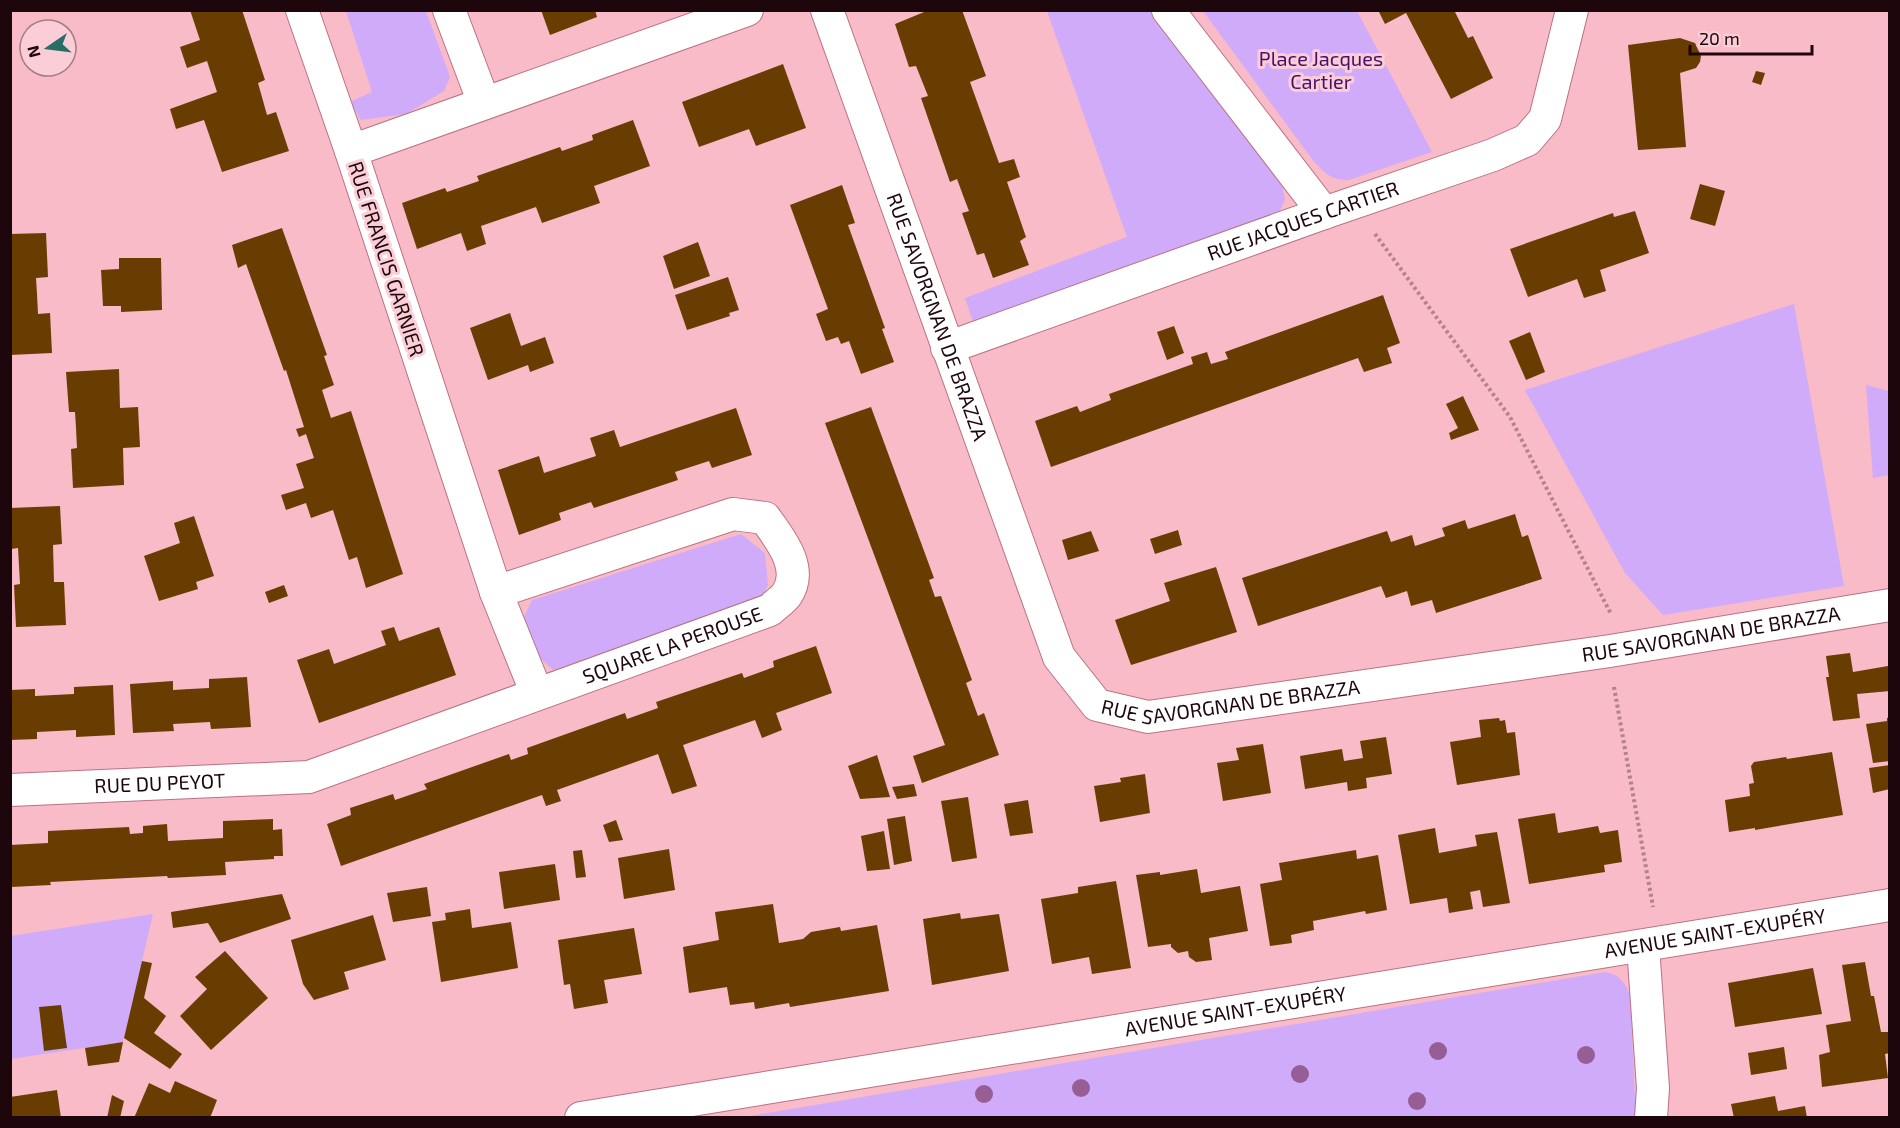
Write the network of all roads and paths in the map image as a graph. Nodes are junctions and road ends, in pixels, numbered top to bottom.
1 (302, 10) edge
2 (449, 10) edge
3 (747, 10) edge
4 (826, 10) edge
5 (1168, 10) edge
6 (1572, 10) edge
7 (484, 103) junction
8 (351, 151) junction
9 (1338, 208) junction
10 (947, 348) junction
11 (496, 592) junction
12 (1890, 605) edge
13 (1610, 651) junction
14 (537, 694) junction
15 (309, 777) joint
16 (10, 790) edge
17 (1890, 905) edge
18 (1674, 939) junction
19 (1643, 946) junction
20 (581, 1118) edge
21 (1651, 1118) edge

1 - 8 street
2 - 7 street
3 - 7 street, RUE FRANCIS GARNIER
4 - 10 street, RUE SAVORGNAN DE BRAZZA
5 - 9 street
6 - 9 street, RUE JACQUES CARTIER
7 - 8 street, RUE FRANCIS GARNIER
8 - 11 street, RUE FRANCIS GARNIER
9 - 10 street, RUE JACQUES CARTIER
9 - 13 path
10 - 13 street, RUE SAVORGNAN DE BRAZZA
11 - 14 street, RUE FRANCIS GARNIER
11 - 14 street, SQUARE LA PEROUSE
12 - 13 street, RUE SAVORGNAN DE BRAZZA
13 - 18 path
14 - 15 street, SQUARE LA PEROUSE
15 - 16 street, RUE DU PEYOT
17 - 18 street, AVENUE SAINT-EXUPÉRY
18 - 19 street, AVENUE SAINT-EXUPÉRY
19 - 20 street, AVENUE SAINT-EXUPÉRY
19 - 21 street

